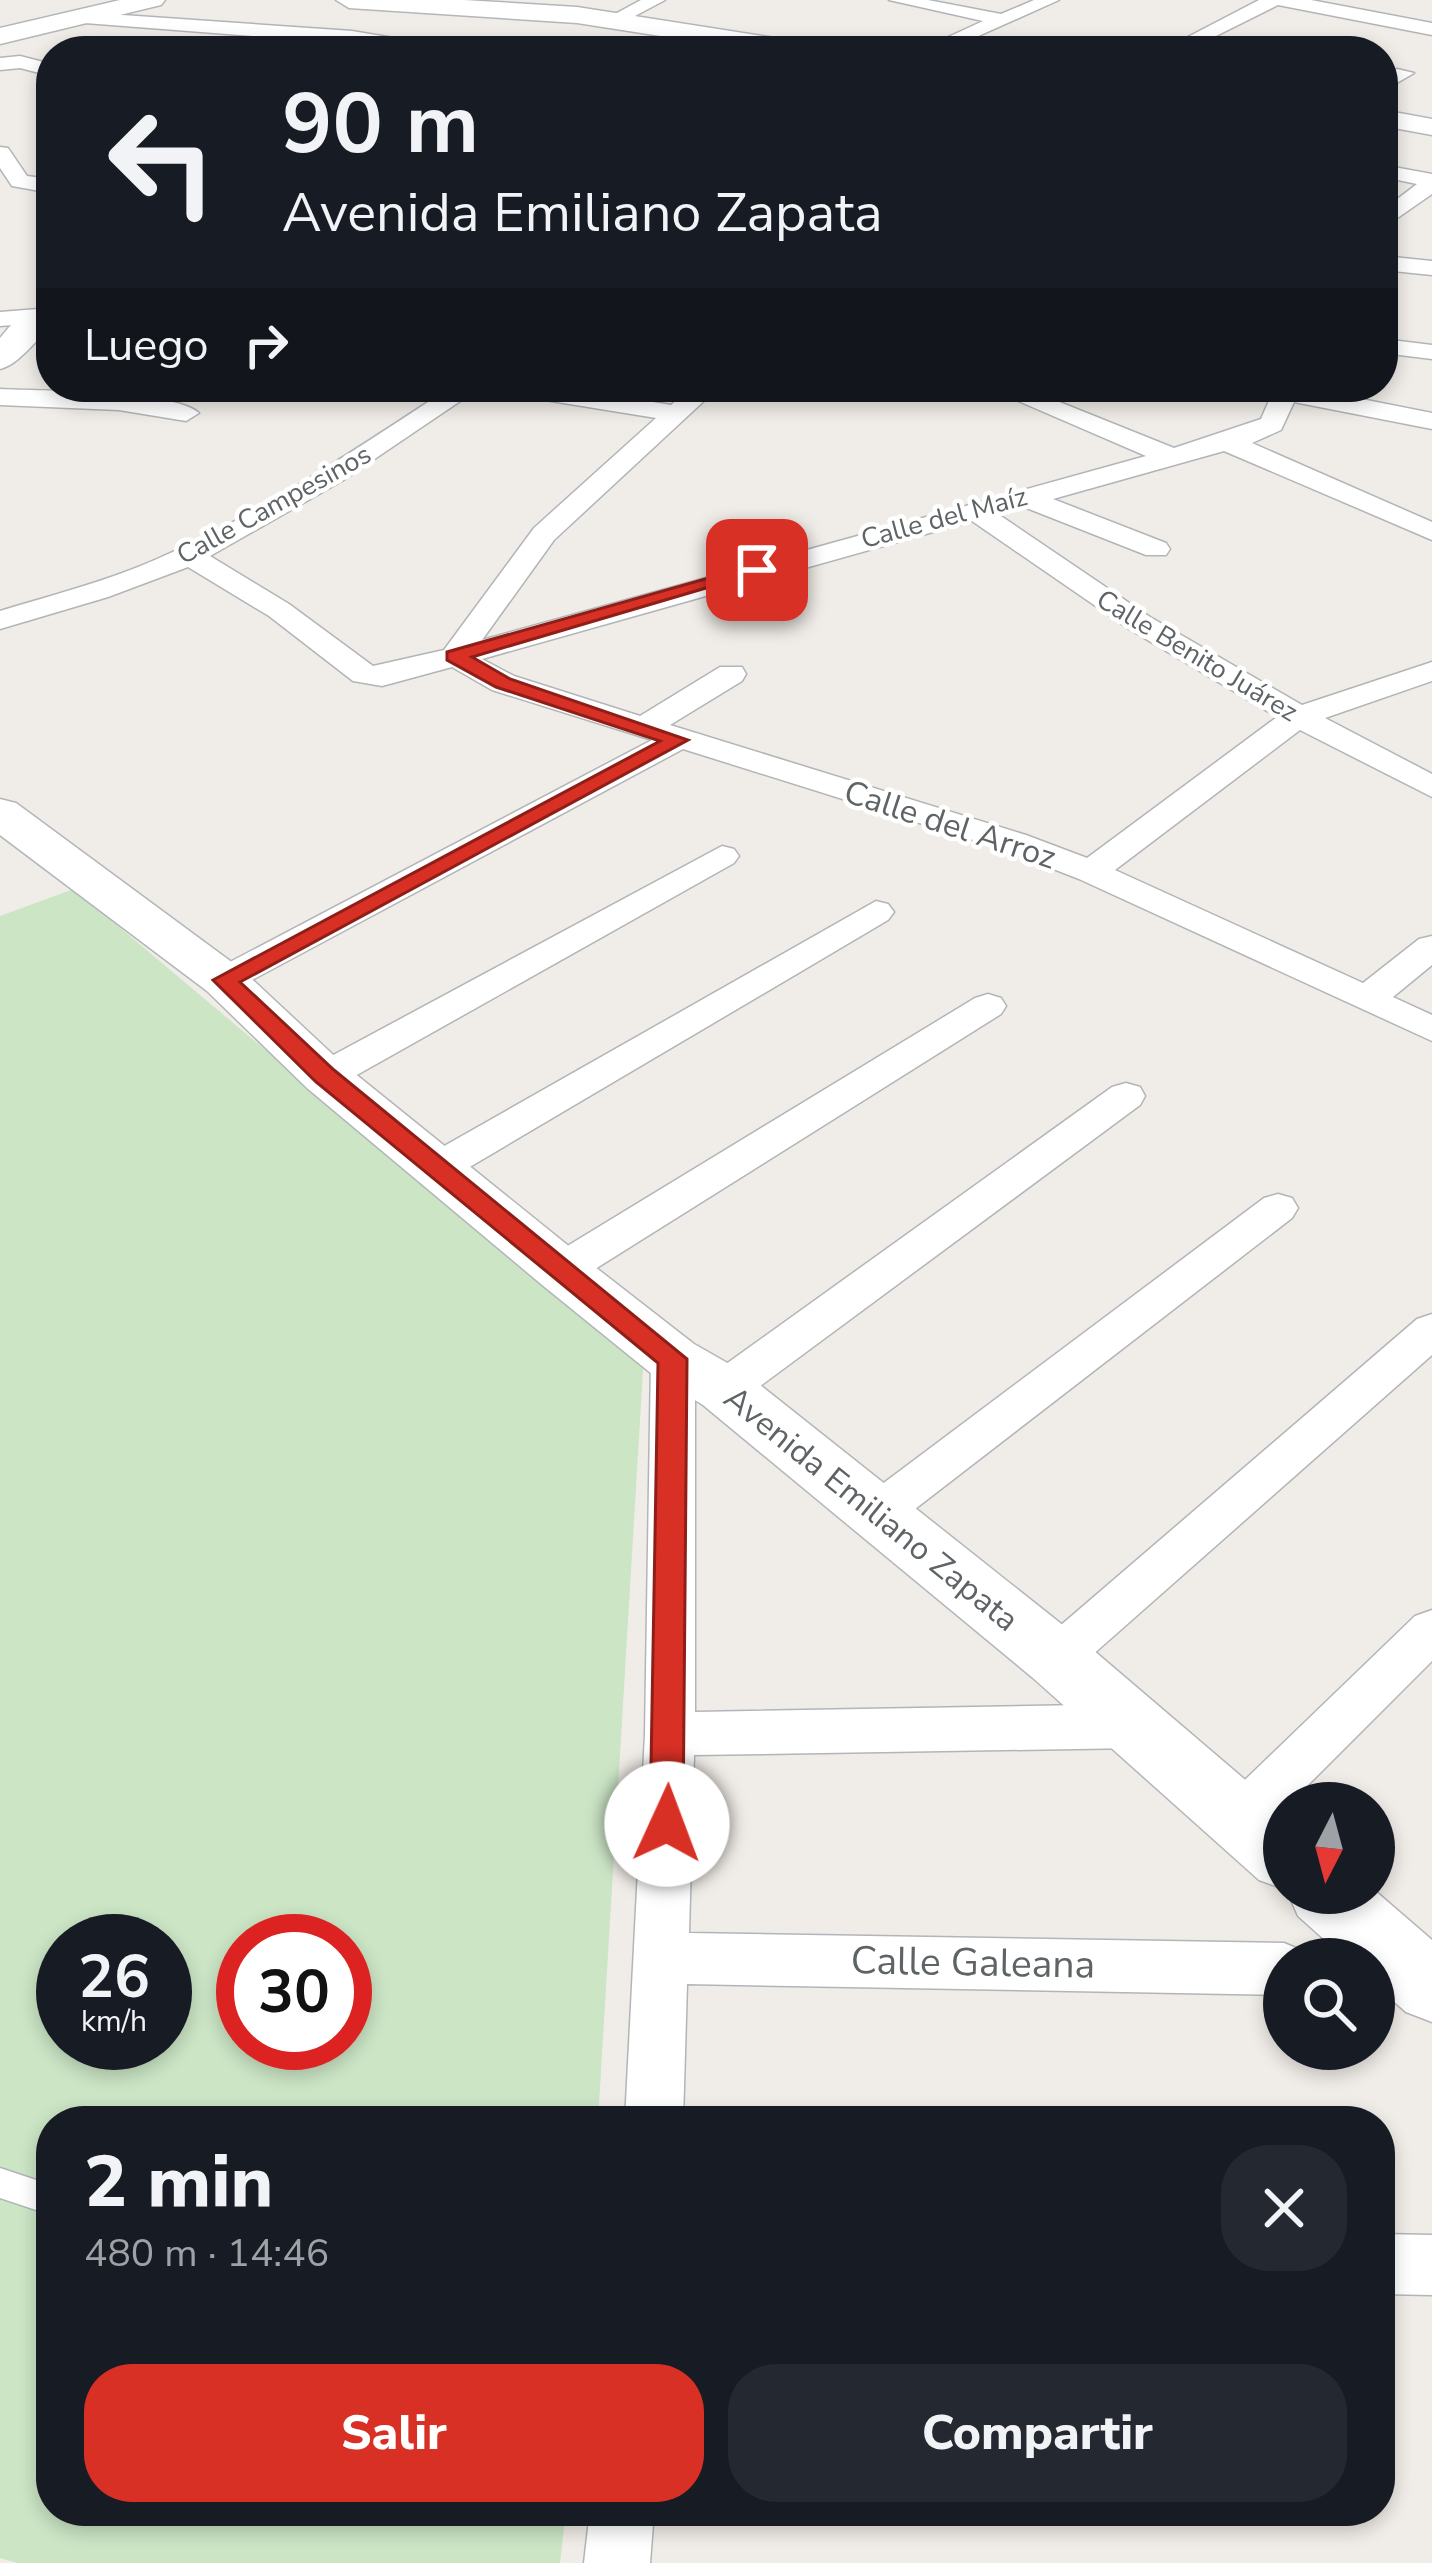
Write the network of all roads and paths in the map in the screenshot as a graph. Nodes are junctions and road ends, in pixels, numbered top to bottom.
1 (152, 0) edge
2 (349, 0) edge
3 (656, 0) edge
4 (898, 0) edge
5 (1050, 0) edge
6 (1277, 0) edge
7 (438, 5) junction
8 (80, 18) junction
9 (1006, 20) junction
10 (611, 21) junction
11 (1432, 29) edge
12 (0, 36) edge
13 (185, 36) edge
14 (394, 36) edge
15 (586, 36) edge
16 (709, 36) edge
17 (966, 36) edge
18 (1202, 36) edge
19 (0, 64) edge
20 (36, 66) edge
21 (1405, 73) dead end
22 (1398, 77) edge
23 (1398, 121) edge
24 (1432, 127) edge
25 (0, 153) edge
26 (1398, 174) edge
27 (1432, 182) edge
28 (10, 184) edge
29 (1398, 209) edge
30 (1398, 265) edge
31 (1432, 268) edge
32 (36, 316) edge
33 (0, 319) edge
34 (36, 324) edge
35 (1398, 348) edge
36 (1432, 352) edge
37 (0, 358) edge
38 (0, 397) edge
39 (36, 399) edge
40 (119, 402) edge
41 (445, 402) edge
42 (605, 402) edge
43 (686, 402) edge
44 (1036, 402) edge
45 (1281, 402) edge
46 (1343, 402) edge
47 (186, 413) dead end
48 (672, 413) junction
49 (1432, 421) edge
50 (1227, 442) junction
51 (1168, 455) junction
52 (1024, 496) junction
53 (973, 509) junction
54 (1432, 532) edge
55 (1156, 549) dead end
56 (190, 556) junction
57 (0, 620) edge
58 (454, 656) junction
59 (1432, 671) edge
60 (731, 674) dead end
61 (1297, 717) junction
62 (641, 728) junction
63 (678, 740) junction
64 (1432, 787) edge
65 (0, 813) edge
66 (722, 856) dead end
67 (1091, 872) junction
68 (876, 911) dead end
69 (1432, 946) edge
70 (224, 980) junction
71 (1368, 998) junction
72 (988, 1006) dead end
73 (1432, 1029) edge
74 (325, 1076) junction
75 (1126, 1096) dead end
76 (437, 1168) junction
77 (1278, 1208) dead end
78 (561, 1270) junction
79 (1432, 1330) edge
80 (673, 1359) junction
81 (724, 1389) junction
82 (877, 1513) junction
83 (1432, 1630) edge
84 (1056, 1658) junction
85 (1136, 1726) junction
86 (670, 1734) junction
87 (1240, 1818) junction
88 (1263, 1838) edge
89 (1345, 1914) edge
90 (662, 1958) junction
91 (1263, 1969) edge
92 (1406, 1976) edge
93 (655, 2106) edge
94 (0, 2183) edge
95 (36, 2195) edge
96 (1395, 2264) edge
97 (1432, 2265) edge
98 (621, 2526) edge
99 (617, 2563) edge

1 - 8 main road
2 - 7 main road
3 - 10 street
4 - 9 street
5 - 9 street
6 - 11 street
6 - 18 street
7 - 10 main road
7 - 14 street
8 - 12 main road
8 - 13 street
9 - 17 street
10 - 15 main road
10 - 16 main road
19 - 20 street
21 - 22 street
23 - 24 main road
25 - 28 street
26 - 27 street
27 - 29 street
30 - 31 street
32 - 33 street
34 - 37 main road
35 - 36 street
38 - 39 street
40 - 47 street
41 - 56 street, Calle Campesinos
42 - 48 street
43 - 48 street
44 - 51 street
45 - 50 street, Calle del Maíz
46 - 49 street
48 - 58 street
50 - 51 street, Calle del Maíz
50 - 54 street
51 - 52 street, Calle del Maíz
52 - 53 street, Calle del Maíz
52 - 55 street
53 - 58 street, Calle del Maíz
53 - 61 street, Calle Benito Juárez
56 - 57 street, Calle Campesinos
56 - 58 street, Calle del Maíz
58 - 62 street, Calle del Arroz
59 - 61 street
60 - 62 street
61 - 64 street, Calle Benito Juárez
61 - 67 street
62 - 63 street, Calle del Arroz
63 - 67 street, Calle del Arroz
63 - 70 street
65 - 70 main road, Avenida Emiliano Zapata
66 - 74 street
67 - 71 street, Calle del Arroz
68 - 76 street
69 - 71 street
70 - 74 main road, Avenida Emiliano Zapata
71 - 73 street, Calle del Arroz
72 - 78 street
74 - 76 main road, Avenida Emiliano Zapata
75 - 81 street
76 - 78 main road, Avenida Emiliano Zapata
77 - 82 street
78 - 80 main road, Avenida Emiliano Zapata
79 - 84 street
80 - 81 main road, Avenida Emiliano Zapata
80 - 86 street
81 - 82 main road, Avenida Emiliano Zapata
82 - 84 main road, Avenida Emiliano Zapata
83 - 87 street
84 - 85 main road, Avenida Emiliano Zapata
85 - 86 street
85 - 87 main road, Avenida Emiliano Zapata
86 - 90 street
87 - 88 main road, Avenida Emiliano Zapata
89 - 92 main road
90 - 91 street, Calle Galeana
90 - 93 street
94 - 95 lane
96 - 97 street
98 - 99 street

